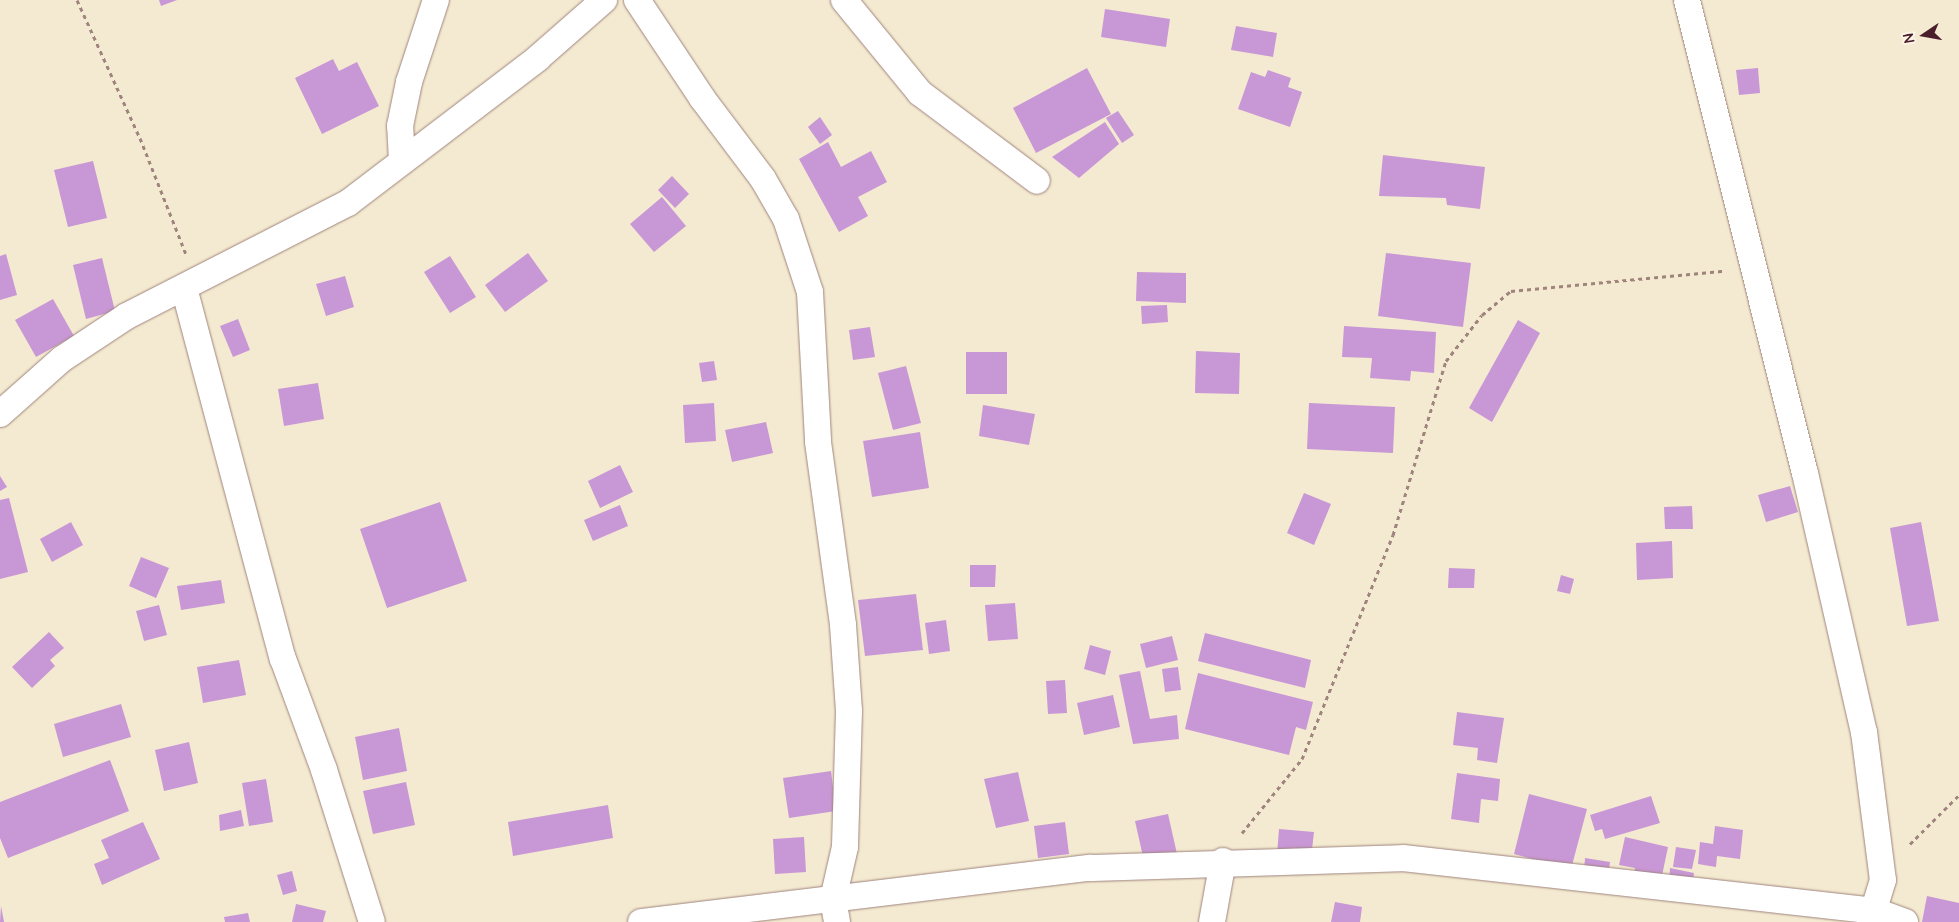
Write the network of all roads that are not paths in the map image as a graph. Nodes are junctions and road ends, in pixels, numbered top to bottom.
1 (436, 0) edge
2 (604, 0) edge
3 (637, 0) edge
4 (844, 0) edge
5 (1687, 0) edge
6 (402, 161) junction
7 (1037, 181) dead end
8 (184, 288) junction
9 (0, 414) edge
10 (1223, 861) junction
11 (835, 911) edge
12 (1873, 916) edge
13 (372, 922) edge
14 (641, 922) edge
15 (1212, 922) edge
16 (1905, 922) edge

1 - 6 street
2 - 6 street
3 - 11 street
4 - 7 street
5 - 12 street
6 - 8 street
8 - 9 street
8 - 13 street
10 - 11 street
10 - 12 street
10 - 15 street
11 - 14 street
12 - 16 street

